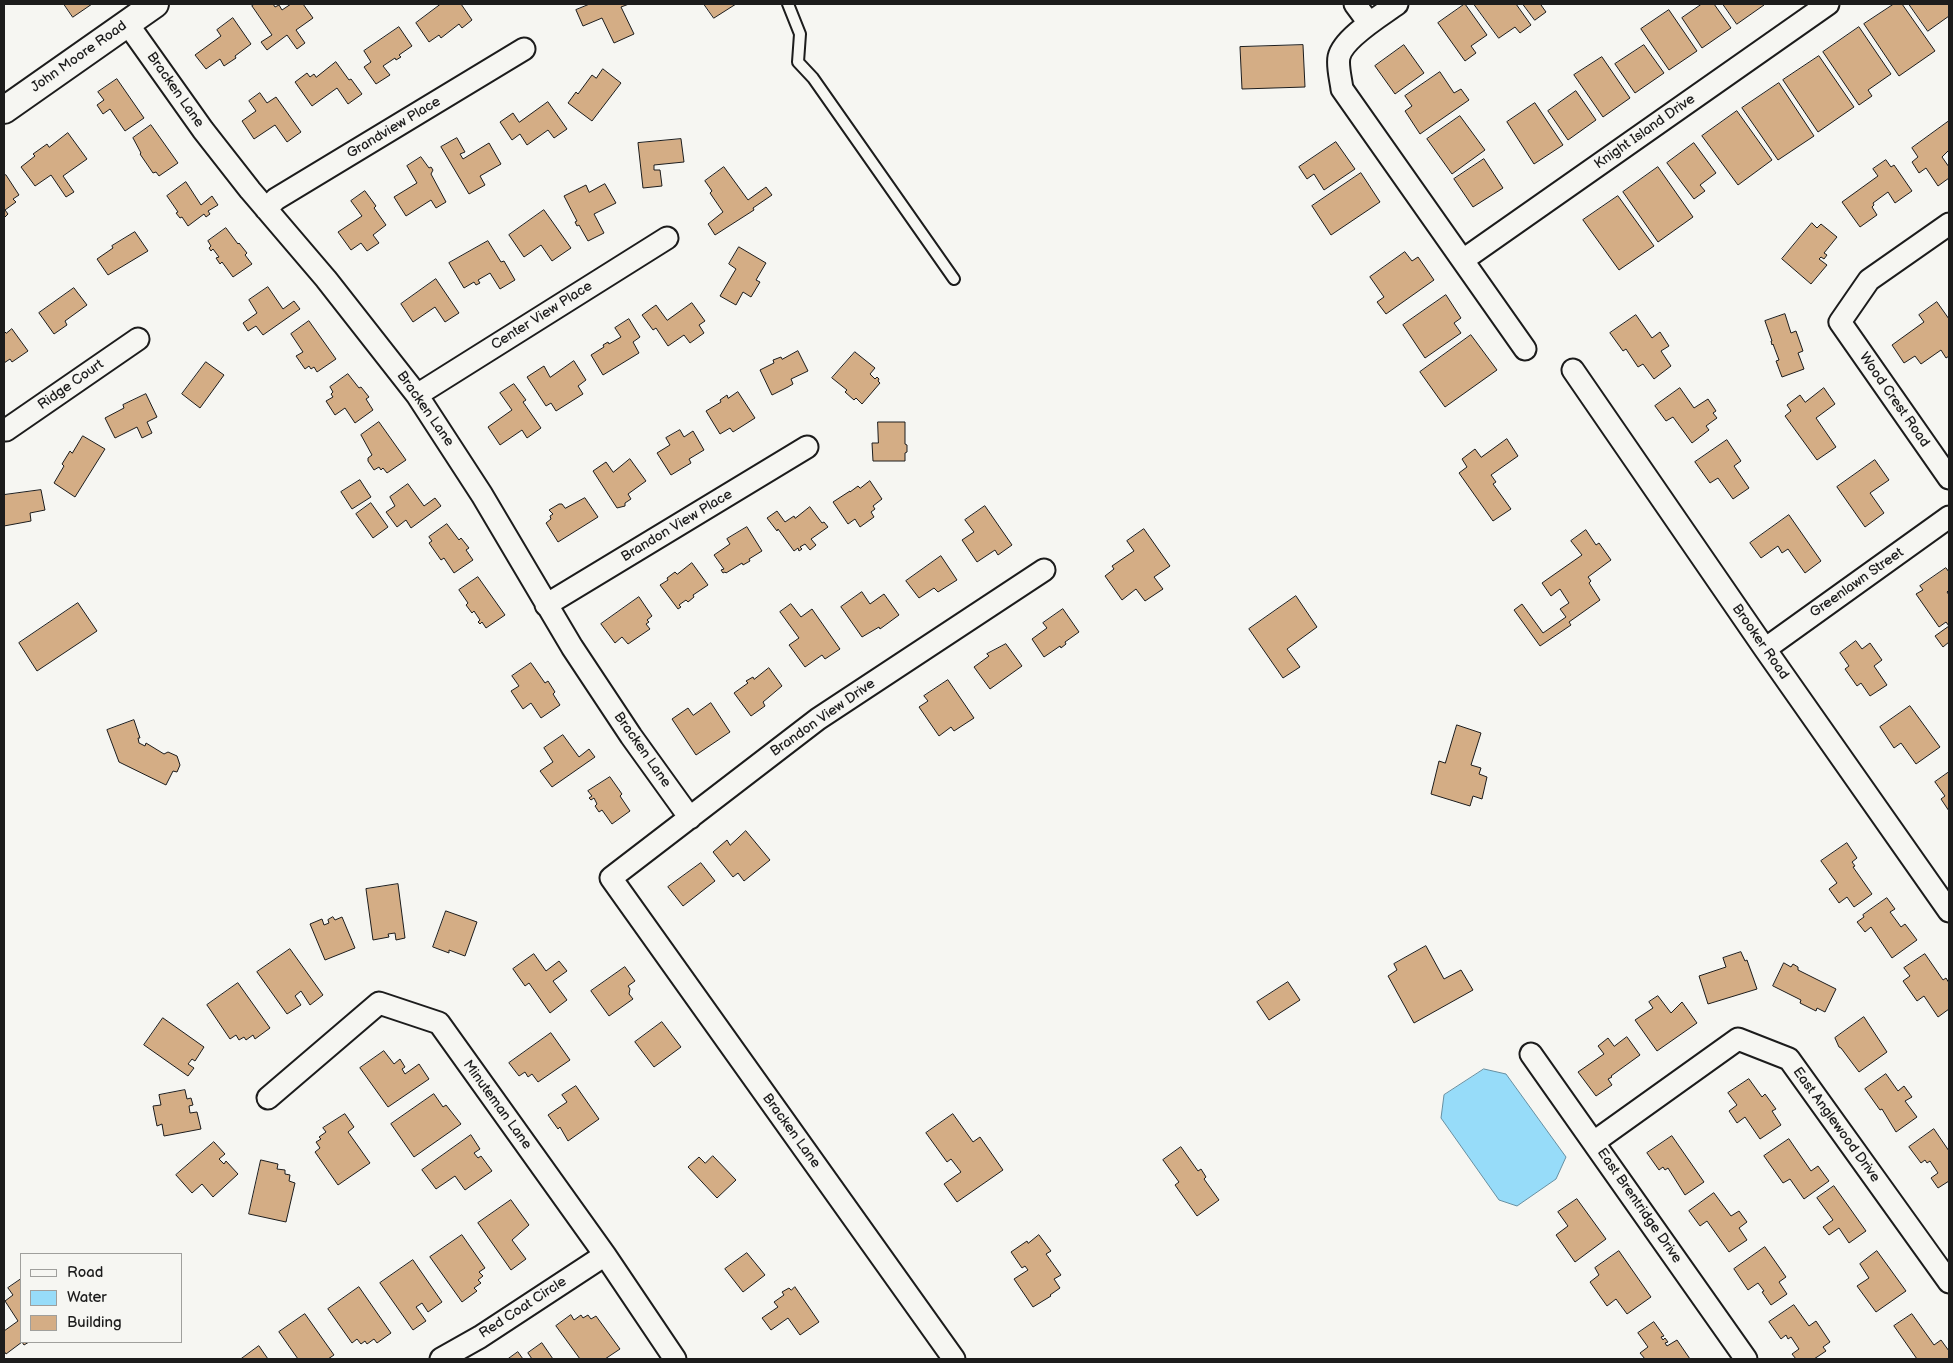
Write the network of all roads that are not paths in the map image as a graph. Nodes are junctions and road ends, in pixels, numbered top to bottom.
1 (155, 4) edge
2 (788, 4) edge
3 (1355, 4) edge
4 (1397, 4) edge
5 (1828, 4) edge
6 (128, 23) junction
7 (1369, 23) junction
8 (524, 49) dead end
9 (4, 110) edge
10 (266, 209) junction
11 (1949, 224) edge
12 (667, 238) dead end
13 (1463, 260) junction
14 (954, 278) dead end
15 (138, 339) dead end
16 (1525, 349) dead end
17 (1572, 370) dead end
18 (417, 395) junction
19 (4, 430) edge
20 (807, 446) dead end
21 (1949, 478) edge
22 (1949, 517) edge
23 (1044, 570) dead end
24 (546, 605) junction
25 (1765, 649) junction
26 (690, 818) junction
27 (611, 878) joint
28 (1949, 911) edge
29 (1531, 1054) dead end
30 (268, 1098) dead end
31 (1594, 1142) junction
32 (604, 1255) junction
33 (1949, 1282) edge
34 (441, 1359) edge
35 (674, 1359) edge
36 (954, 1359) edge
37 (1746, 1359) edge

1 - 6 street, John Moore Road
2 - 14 lane
3 - 7 street
4 - 7 street
5 - 13 street, Knight Island Drive
6 - 9 street, John Moore Road
6 - 10 street, Bracken Lane
7 - 13 street
8 - 10 street, Grandview Place
10 - 18 street, Bracken Lane
11 - 21 street, Wood Crest Road
12 - 18 street, Center View Place
13 - 16 street
15 - 19 street, Ridge Court
17 - 25 street, Brooker Road
18 - 24 street, Bracken Lane
20 - 24 street, Brandon View Place
22 - 25 street, Greenlawn Street
23 - 26 street, Brandon View Drive
24 - 26 street, Bracken Lane
25 - 28 street, Brooker Road
26 - 27 street, Brandon View Drive
27 - 36 street, Bracken Lane
29 - 31 street, East Brentridge Drive
30 - 32 street, Minuteman Lane
31 - 33 street, East Anglewood Drive
31 - 37 street, East Brentridge Drive
32 - 34 street, Red Coat Circle
32 - 35 street, Minuteman Lane

